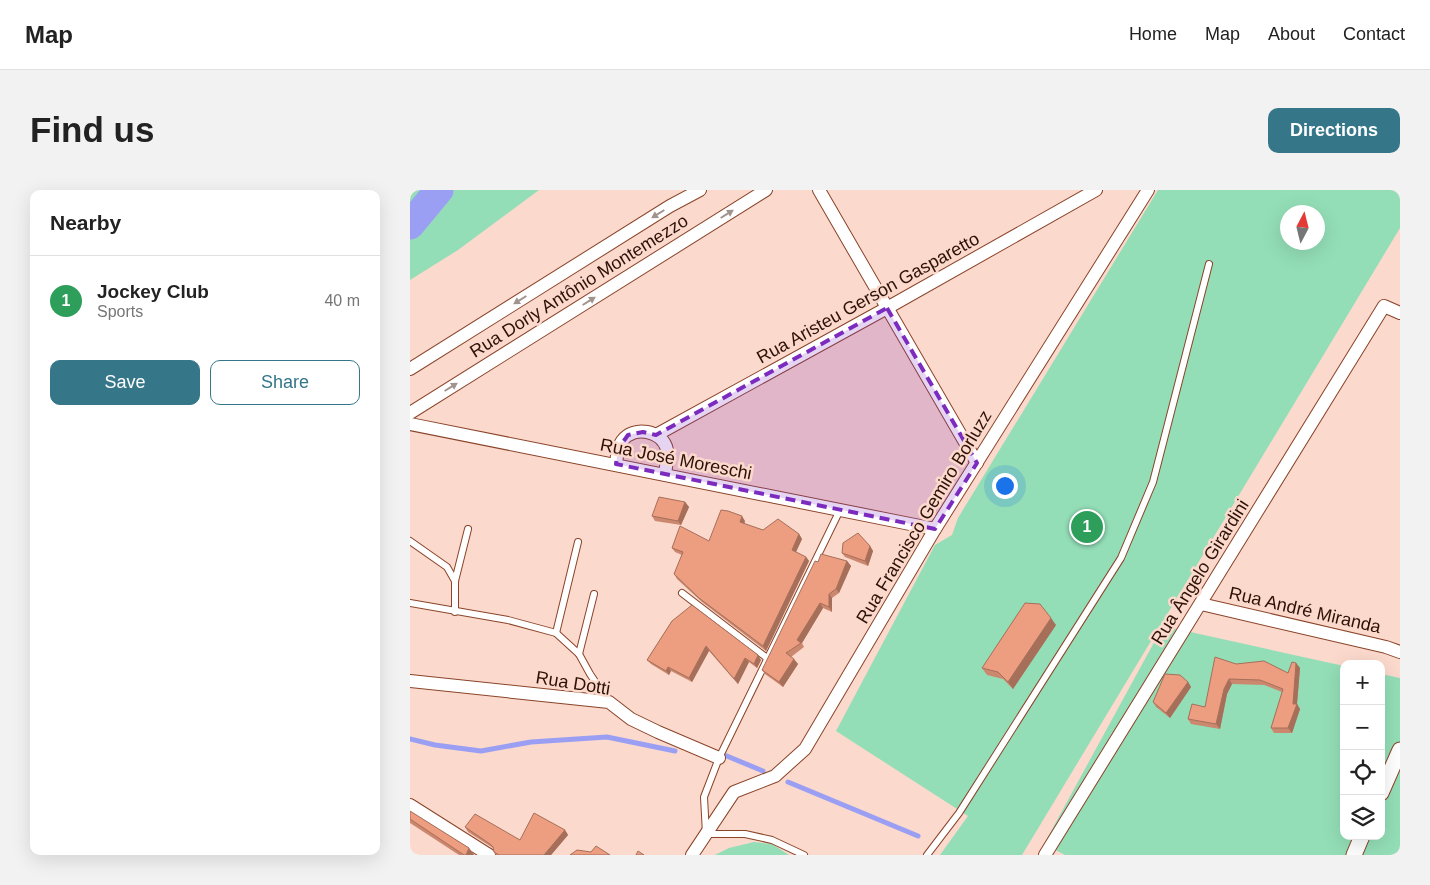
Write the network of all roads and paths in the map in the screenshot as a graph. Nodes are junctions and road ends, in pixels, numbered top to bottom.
1 (700, 190) edge
2 (766, 190) edge
3 (818, 190) edge
4 (1096, 190) edge
5 (1148, 190) edge
6 (1209, 264) dead end
7 (887, 308) junction
8 (1400, 313) edge
9 (410, 369) edge
10 (410, 413) edge
11 (410, 424) edge
12 (656, 435) junction
13 (976, 463) junction
14 (616, 464) junction
15 (664, 474) junction
16 (840, 510) junction
17 (935, 528) junction
18 (468, 529) dead end
19 (410, 541) edge
20 (578, 542) dead end
21 (455, 581) junction
22 (682, 593) dead end
23 (594, 594) dead end
24 (410, 602) edge
25 (1201, 604) junction
26 (455, 612) junction
27 (556, 633) junction
28 (1400, 652) edge
29 (579, 654) junction
30 (766, 658) junction
31 (410, 681) edge
32 (609, 702) junction
33 (1400, 750) edge
34 (719, 758) junction
35 (1385, 784) edge
36 (410, 805) edge
37 (706, 834) junction
38 (1360, 840) edge
39 (489, 855) edge
40 (692, 855) edge
41 (804, 855) edge
42 (927, 855) edge
43 (1045, 855) edge
44 (1354, 855) edge

1 -> 9 street, Rua Dorly Antônio Montemezzo
10 -> 2 street, Rua Dorly Antônio Montemezzo
3 - 7 street
4 - 7 street, Rua Aristeu Gerson Gasparetto
5 - 13 street, Rua Francisco Gemiro Borluzz
6 - 42 lane
7 - 12 street, Rua Aristeu Gerson Gasparetto
7 - 13 street
8 - 25 street, Rua Ângelo Girardini
11 - 14 street, Rua José Moreschi
12 - 14 street
12 - 15 street
13 - 17 street, Rua Francisco Gemiro Borluzz
14 - 15 street, Rua José Moreschi
15 - 16 street, Rua José Moreschi
16 - 17 street, Rua José Moreschi
16 - 30 lane
17 - 37 street, Rua Francisco Gemiro Borluzz
18 - 21 lane
19 - 21 lane
20 - 27 lane
21 - 26 lane
22 - 30 lane
23 - 29 lane
24 - 26 lane
25 - 28 street, Rua André Miranda
25 - 43 street, Rua Ângelo Girardini
26 - 27 lane
27 - 29 lane
29 - 32 lane
30 - 34 lane
31 - 32 street, Rua Dotti
32 - 34 street, Rua Dotti
33 - 35 street
34 - 37 lane
36 - 39 street
37 - 40 street, Rua Francisco Gemiro Borluzz
37 - 41 lane
38 - 44 street

